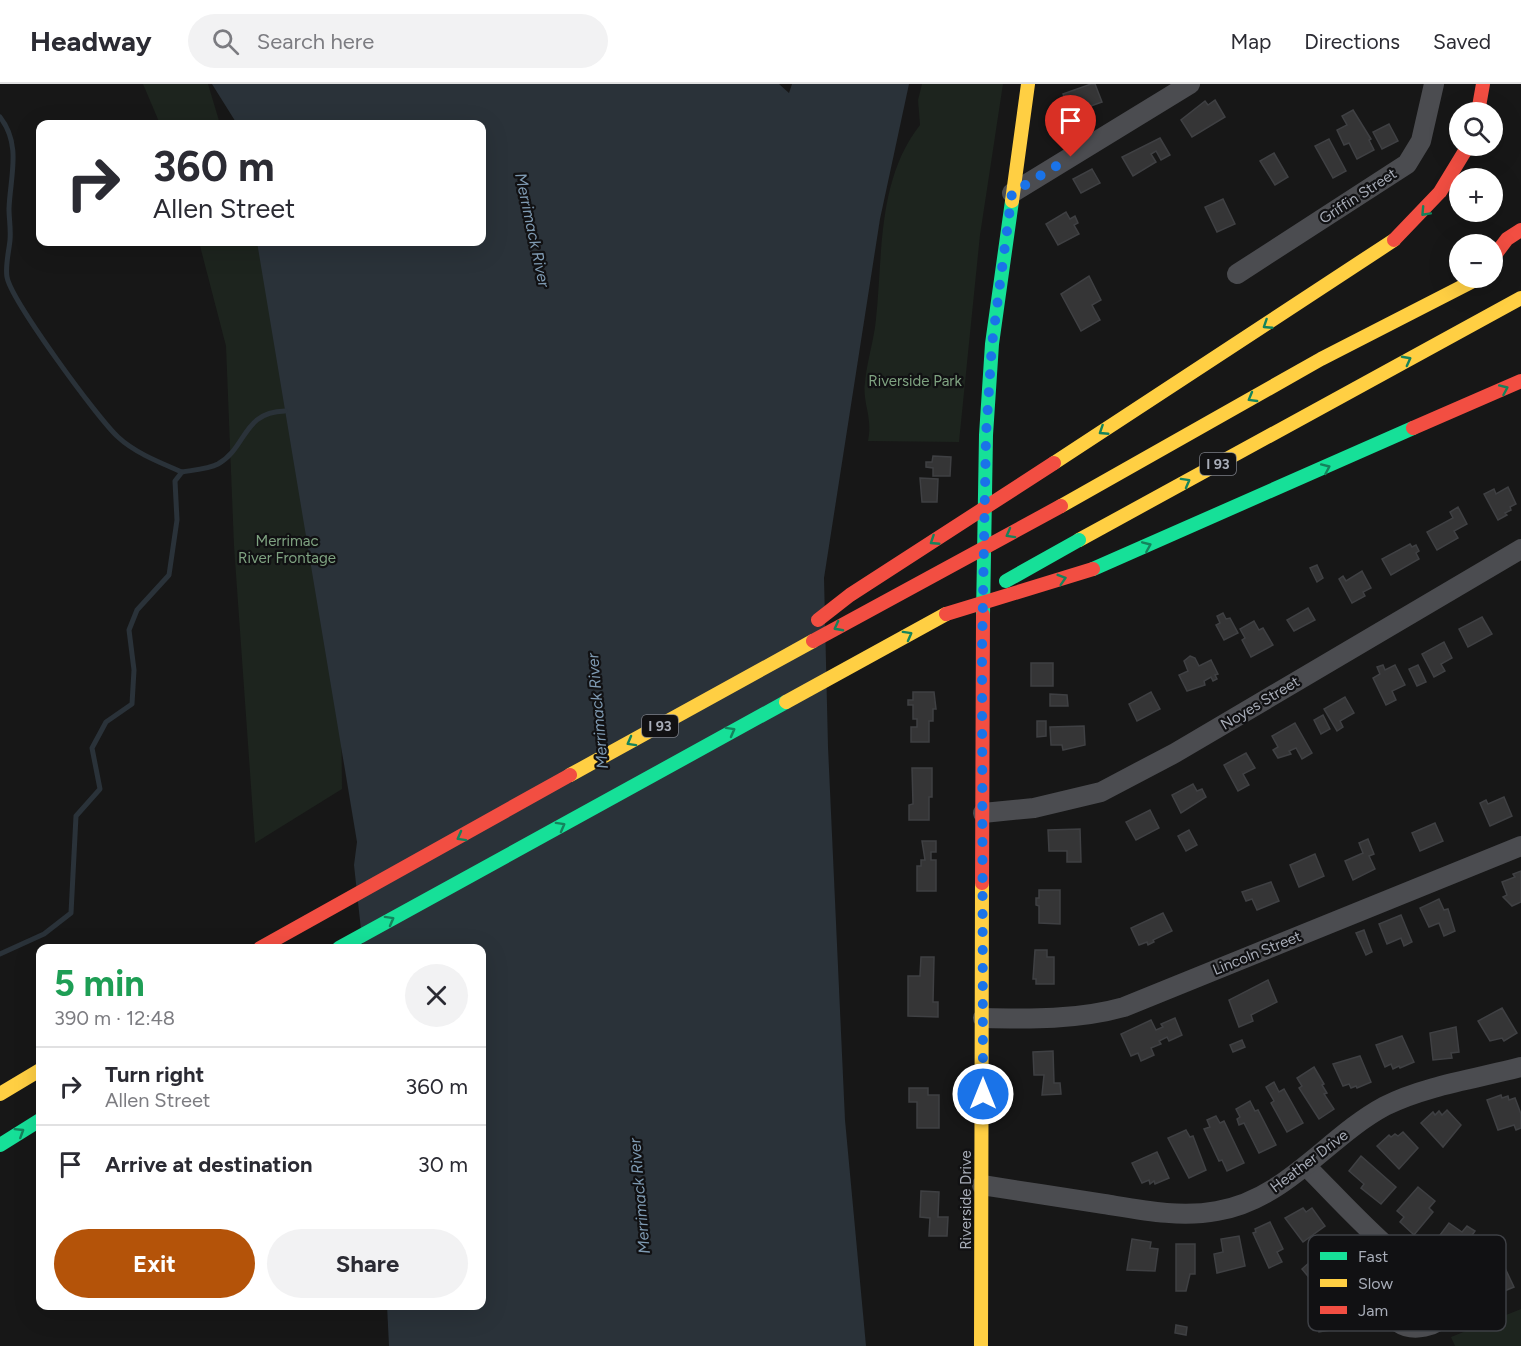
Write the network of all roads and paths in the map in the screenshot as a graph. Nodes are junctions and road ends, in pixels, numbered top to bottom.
1 (1028, 84) edge
2 (1190, 84) edge
3 (1434, 84) edge
4 (1483, 84) edge
5 (1480, 102) edge
6 (1462, 156) edge
7 (1012, 193) junction
8 (1521, 230) edge
9 (1503, 245) edge
10 (1512, 259) dead end
11 (1503, 264) edge
12 (1237, 274) dead end
13 (1459, 288) edge
14 (1521, 298) edge
15 (1521, 381) edge
16 (1521, 549) edge
17 (946, 614) junction
18 (749, 676) junction
19 (983, 813) junction
20 (1521, 846) edge
21 (267, 944) edge
22 (346, 944) edge
23 (983, 1018) junction
24 (1521, 1067) edge
25 (36, 1072) edge
26 (0, 1094) edge
27 (36, 1122) edge
28 (0, 1145) edge
29 (1306, 1166) junction
30 (982, 1185) junction
31 (1375, 1235) edge
32 (981, 1346) edge

1 - 7 main road, Riverside Drive
2 - 7 street
3 - 12 street, Griffin Street
4 - 5 main road
6 -> 18 main road, bridge
7 - 19 main road, Riverside Drive
8 - 9 main road
10 - 11 main road
13 -> 18 main road, I 93, bridge
17 -> 14 main road, I 93, bridge
17 -> 15 main road, bridge
16 - 19 street, Noyes Street
22 -> 17 main road, I 93
18 -> 21 main road, I 93, bridge
19 - 23 main road, Riverside Drive
20 - 23 street, Lincoln Street
23 - 30 main road, Riverside Drive
24 - 29 street, Heather Drive
25 - 26 main road
28 -> 27 main road
29 - 30 street, Heather Drive
29 - 31 street
30 - 32 main road, Riverside Drive

